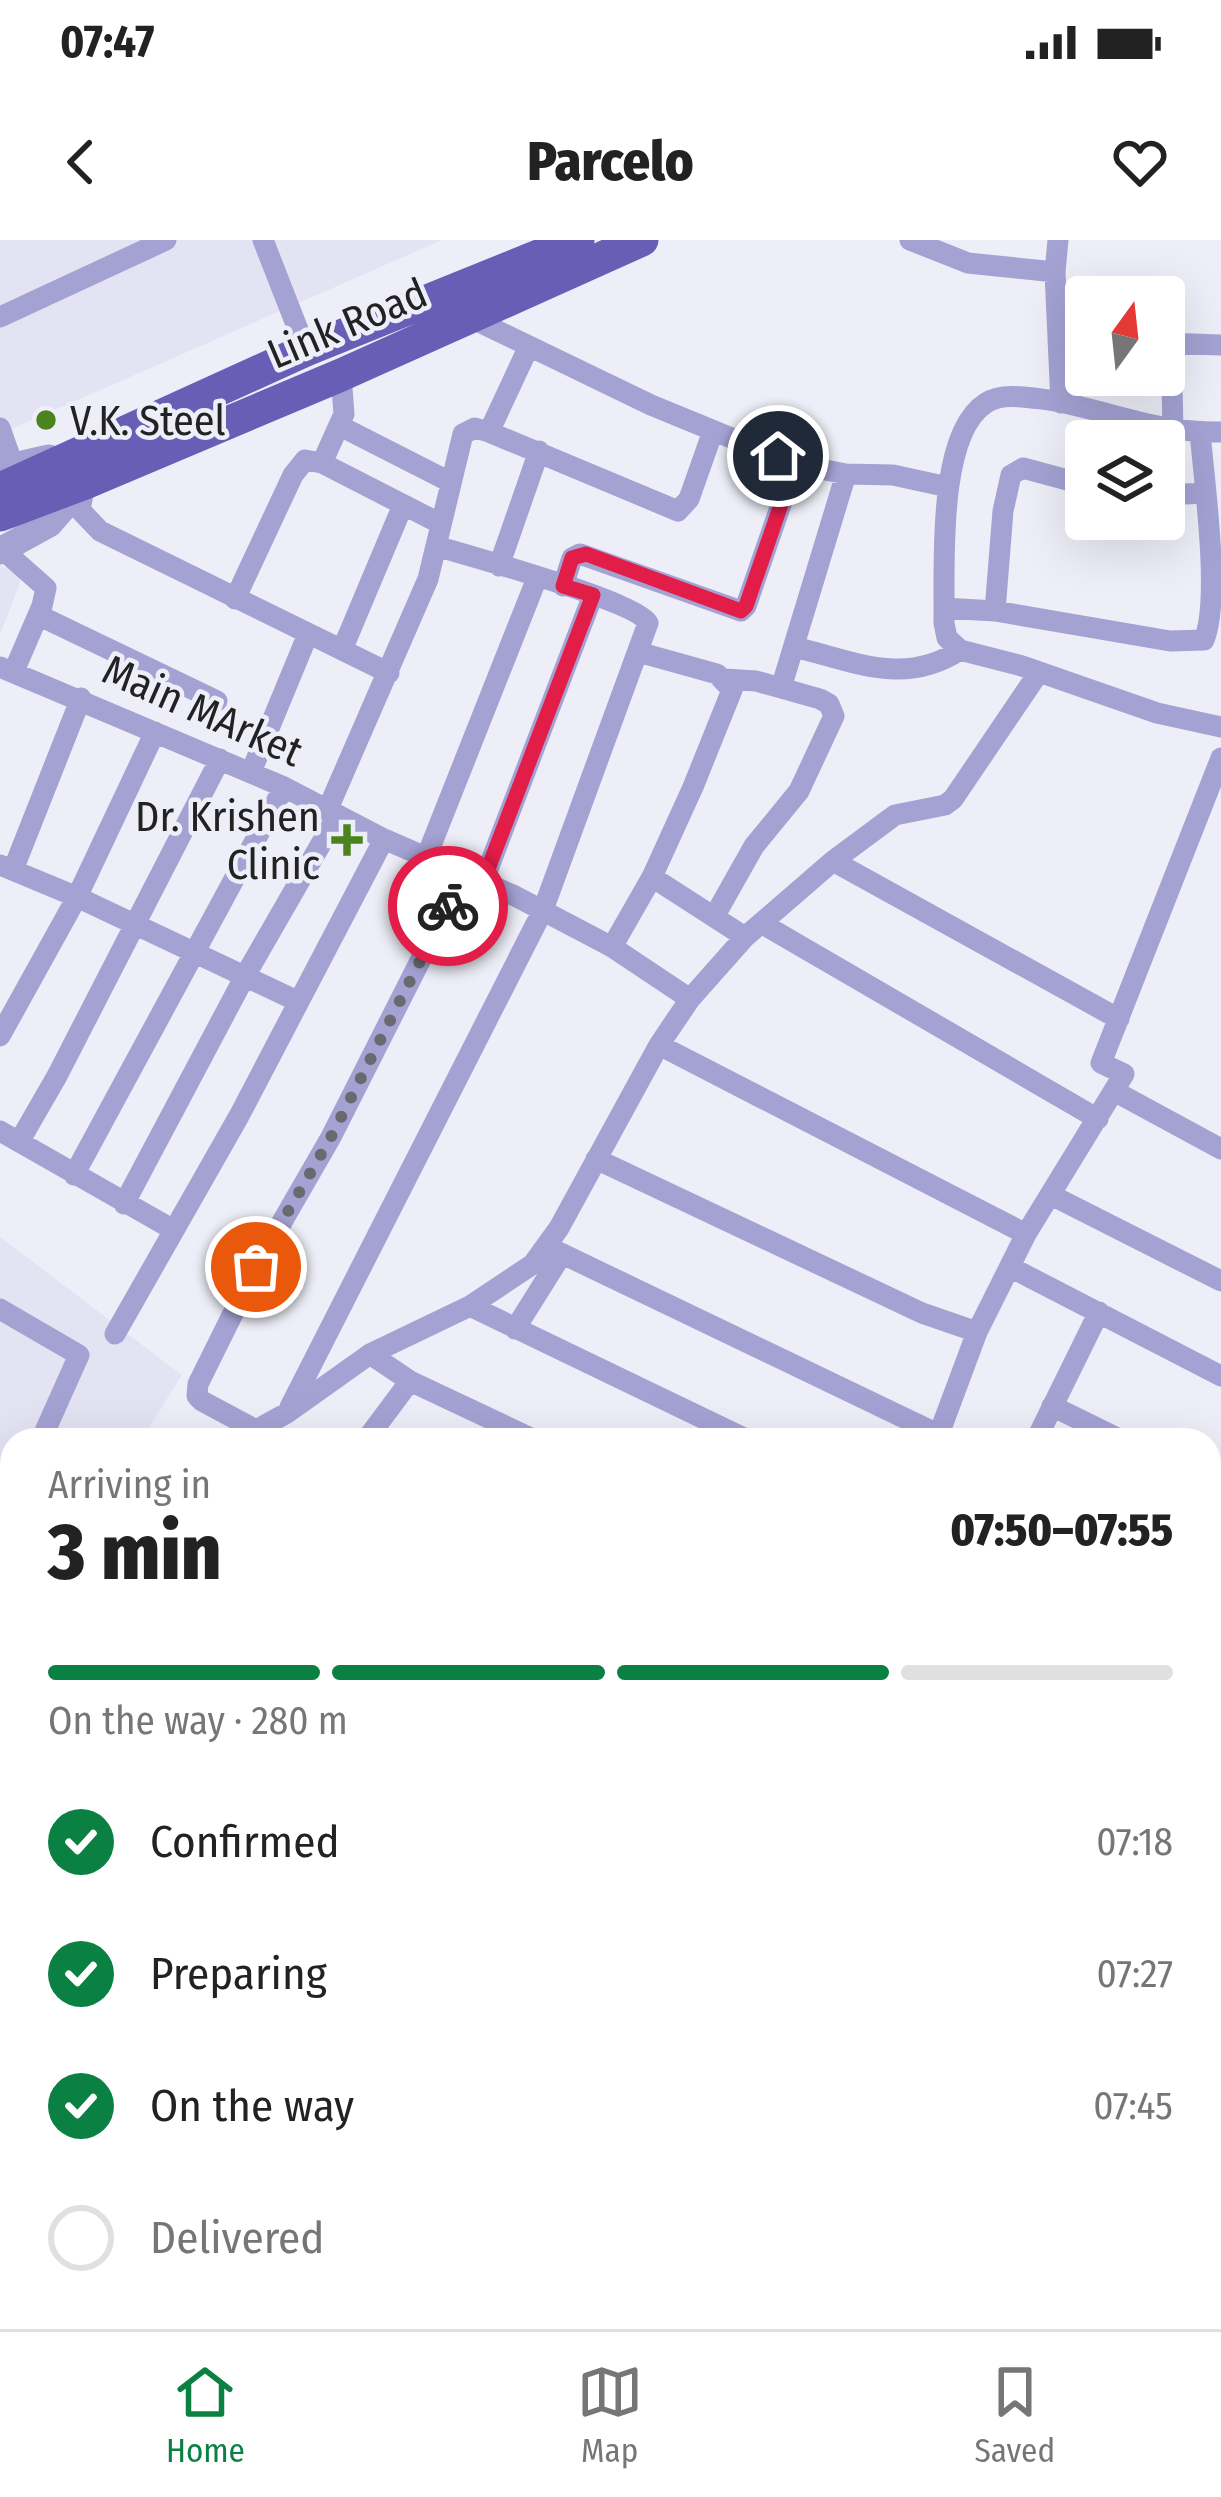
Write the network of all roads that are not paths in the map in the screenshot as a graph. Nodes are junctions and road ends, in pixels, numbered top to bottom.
1 (263, 240) edge
2 (578, 240) edge
3 (642, 240) edge
4 (910, 240) edge
5 (1058, 240) edge
6 (162, 241) edge
7 (1055, 272) junction
8 (0, 317) edge
9 (471, 318) junction
10 (1058, 343) junction
11 (1065, 343) edge
12 (1185, 344) edge
13 (1221, 345) edge
14 (529, 346) junction
15 (306, 350) junction
16 (341, 375) junction
17 (1061, 404) junction
18 (1130, 420) edge
19 (340, 426) junction
20 (0, 428) edge
21 (713, 430) junction
22 (489, 432) junction
23 (1210, 432) edge
24 (539, 451) junction
25 (322, 463) junction
26 (795, 464) junction
27 (79, 468) junction
28 (846, 474) junction
29 (1065, 477) edge
30 (450, 482) junction
31 (948, 487) junction
32 (6, 489) edge
33 (1185, 493) edge
34 (1205, 493) junction
35 (403, 505) junction
36 (439, 535) junction
37 (1, 551) edge
38 (499, 566) junction
39 (537, 578) junction
40 (563, 586) junction
41 (593, 595) junction
42 (235, 599) junction
43 (944, 608) junction
44 (995, 611) junction
45 (38, 615) junction
46 (308, 634) junction
47 (794, 646) junction
48 (342, 650) junction
49 (960, 650) junction
50 (638, 652) junction
51 (7, 669) edge
52 (1039, 672) junction
53 (388, 673) junction
54 (725, 679) junction
55 (781, 688) junction
56 (81, 698) junction
57 (217, 701) dead end
58 (1221, 727) edge
59 (155, 732) junction
60 (1221, 758) edge
61 (220, 759) junction
62 (251, 772) junction
63 (284, 787) junction
64 (332, 813) junction
65 (384, 839) junction
66 (426, 858) junction
67 (833, 861) junction
68 (6, 868) edge
69 (652, 877) junction
70 (474, 878) junction
71 (77, 897) junction
72 (543, 910) junction
73 (714, 917) junction
74 (136, 925) junction
75 (753, 930) junction
76 (612, 947) junction
77 (195, 951) junction
78 (245, 976) junction
79 (690, 999) junction
80 (297, 1001) junction
81 (1118, 1019) junction
82 (0, 1036) edge
83 (659, 1045) junction
84 (1114, 1091) junction
85 (1098, 1119) junction
86 (10, 1136) edge
87 (1221, 1149) edge
88 (596, 1159) junction
89 (74, 1175) junction
90 (1051, 1195) junction
91 (124, 1204) junction
92 (172, 1229) junction
93 (1026, 1234) junction
94 (555, 1250) junction
95 (1010, 1267) junction
96 (1221, 1281) edge
97 (470, 1306) junction
98 (0, 1310) edge
99 (1099, 1312) junction
100 (515, 1329) junction
101 (977, 1332) junction
102 (115, 1334) dead end
103 (370, 1354) junction
104 (1221, 1376) edge
105 (410, 1381) junction
106 (1052, 1406) junction
107 (287, 1413) junction
108 (46, 1428) edge
109 (238, 1428) edge
110 (260, 1428) edge
111 (375, 1428) edge
112 (510, 1428) edge
113 (723, 1428) edge
114 (926, 1428) edge
115 (948, 1428) edge
116 (1042, 1428) edge
117 (1097, 1428) edge

1 - 15 street
2 - 15 main road, Link Road
3 - 9 main road, Link Road
4 - 7 street
5 - 7 street
6 - 8 street
7 - 10 street
9 - 14 street
9 - 16 main road, Link Road
10 - 11 street
10 - 17 street
12 - 13 street
14 - 21 street
14 - 22 street
15 - 27 main road, Link Road
16 - 19 street
16 - 27 main road, Link Road
17 - 18 street
17 - 31 street
19 - 25 street
19 - 30 street
20 - 32 street
21 - 24 street
21 - 26 street
22 - 24 street
22 - 30 street
23 - 34 street
24 - 38 street
25 - 35 street
25 - 42 street
26 - 28 street
26 - 40 street
27 - 32 main road
27 - 37 street
27 - 42 street
28 - 31 street
28 - 47 street
29 - 44 street
30 - 36 street
31 - 43 street
33 - 34 street
34 - 44 street
35 - 36 street
35 - 48 street
36 - 38 street
36 - 53 street
37 - 45 street
38 - 39 street
39 - 40 street
39 - 66 street
40 - 41 street
41 - 50 street
41 - 70 street
42 - 46 street
43 - 44 street
43 - 49 street
45 - 51 street
45 - 57 street
46 - 48 street
46 - 62 street
47 - 49 street
47 - 55 street
48 - 53 street
49 - 52 street
50 - 54 street
50 - 72 street
51 - 56 street, Main MArket
52 - 58 street
52 - 67 street
53 - 64 street
54 - 55 street
54 - 69 street
55 - 73 street
56 - 59 street, Main MArket
56 - 68 street
59 - 61 street, Main MArket
59 - 71 street
60 - 81 street
61 - 62 street, Main MArket
61 - 74 street
62 - 63 street, Main MArket
63 - 64 street, Main MArket
63 - 77 street
64 - 65 street, Main MArket
64 - 78 street
65 - 66 street, Main MArket
65 - 80 street
66 - 70 street, Main MArket
67 - 75 street
67 - 81 street
68 - 71 street
69 - 73 street
69 - 76 street
70 - 72 street, Main MArket
70 - 109 street
71 - 74 street
71 - 82 street
72 - 76 street, Main MArket
72 - 107 street
73 - 75 street
74 - 77 street
74 - 86 street
75 - 79 street
75 - 85 street
76 - 79 street, Main MArket
77 - 78 street
77 - 89 street
78 - 80 street
78 - 91 street
79 - 83 street
80 - 92 street
81 - 84 street
83 - 88 street
83 - 93 street
84 - 85 street
84 - 87 street
85 - 90 street
86 - 89 street
88 - 94 street
88 - 101 street
89 - 91 street
90 - 93 street
90 - 96 street
91 - 92 street
92 - 102 street
93 - 95 street
94 - 97 street
94 - 100 street
94 - 114 street
95 - 99 street
95 - 101 street
97 - 100 street
97 - 103 street
98 - 108 street
99 - 104 street
99 - 106 street
100 - 113 street
101 - 115 street
103 - 105 street
103 - 107 street
105 - 111 street
105 - 112 street
106 - 116 street
106 - 117 street
107 - 110 street

